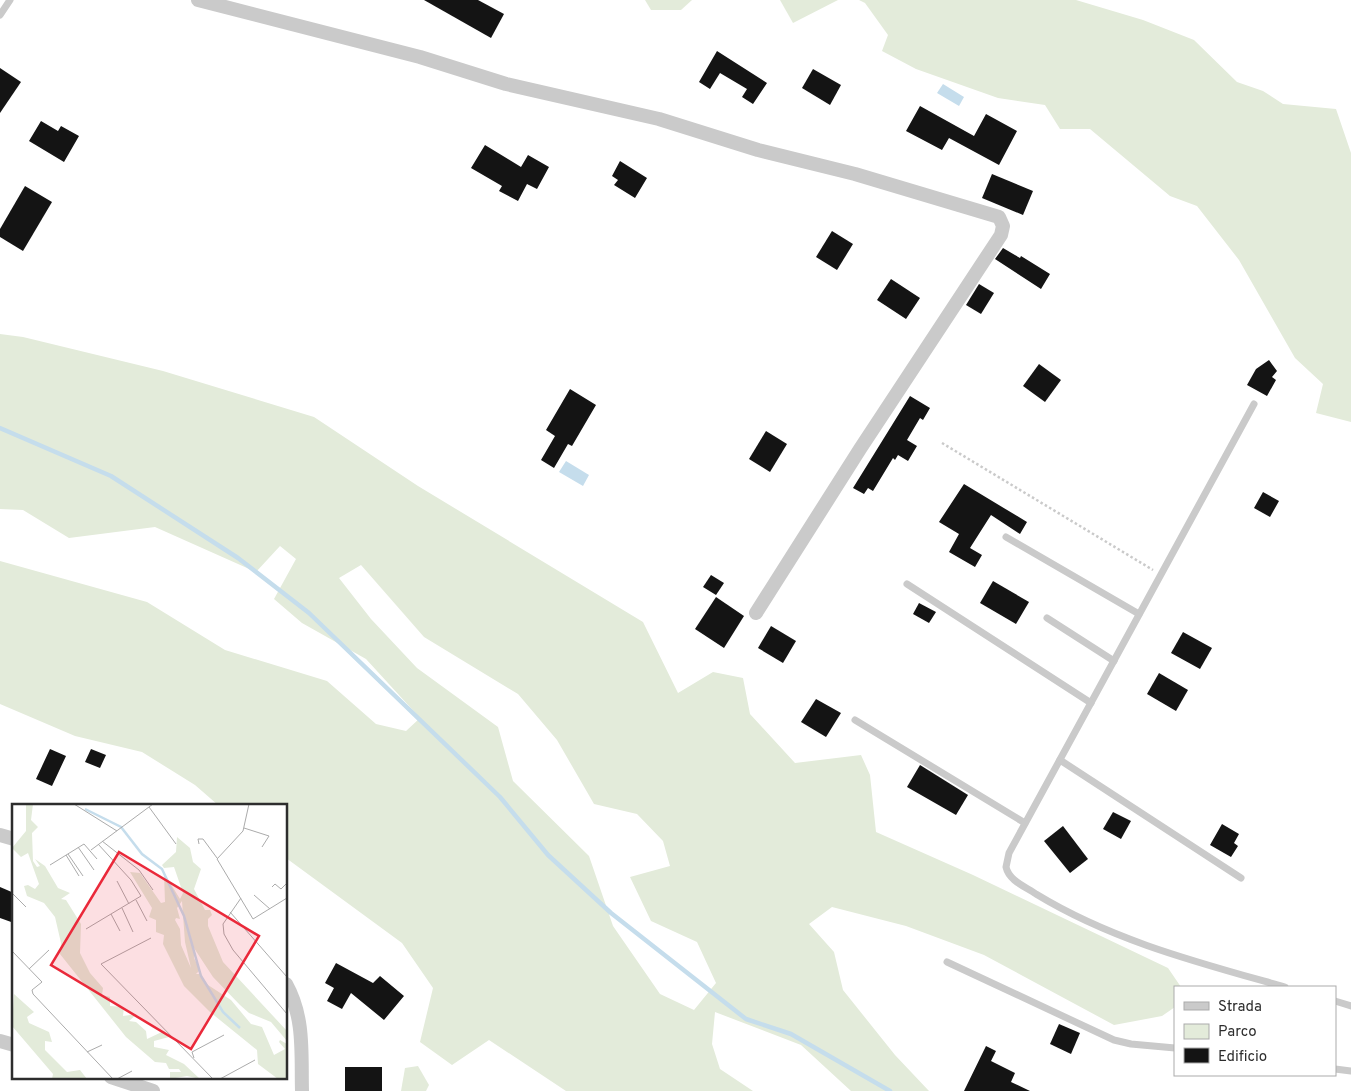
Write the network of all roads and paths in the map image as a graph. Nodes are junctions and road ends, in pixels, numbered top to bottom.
1 (10, 0) edge
2 (198, 0) edge
3 (0, 16) edge
4 (1254, 404) dead end
5 (942, 443) dead end
6 (1006, 537) dead end
7 (1161, 574) junction
8 (907, 584) dead end
9 (756, 613) dead end
10 (1140, 614) junction
11 (1047, 618) dead end
12 (1114, 660) junction
13 (1091, 703) junction
14 (855, 720) dead end
15 (1060, 760) junction
16 (1025, 823) junction
17 (1241, 878) dead end
18 (947, 962) dead end
19 (1282, 986) edge
20 (288, 988) edge
21 (1336, 1001) edge
22 (1351, 1006) edge
23 (1174, 1048) edge
24 (1336, 1069) edge
25 (1351, 1071) edge
26 (114, 1078) edge
27 (153, 1091) edge
28 (302, 1091) edge

1 - 3 lane
2 - 9 street
4 - 7 lane
5 - 7 path
6 - 10 lane
7 - 10 lane
8 - 13 lane
10 - 12 lane
11 - 12 lane
12 - 13 lane
13 - 15 lane
14 - 16 lane
15 - 16 lane
15 - 17 lane
16 - 19 lane
18 - 23 lane
20 - 28 street
21 - 22 lane
24 - 25 lane
26 - 27 street

